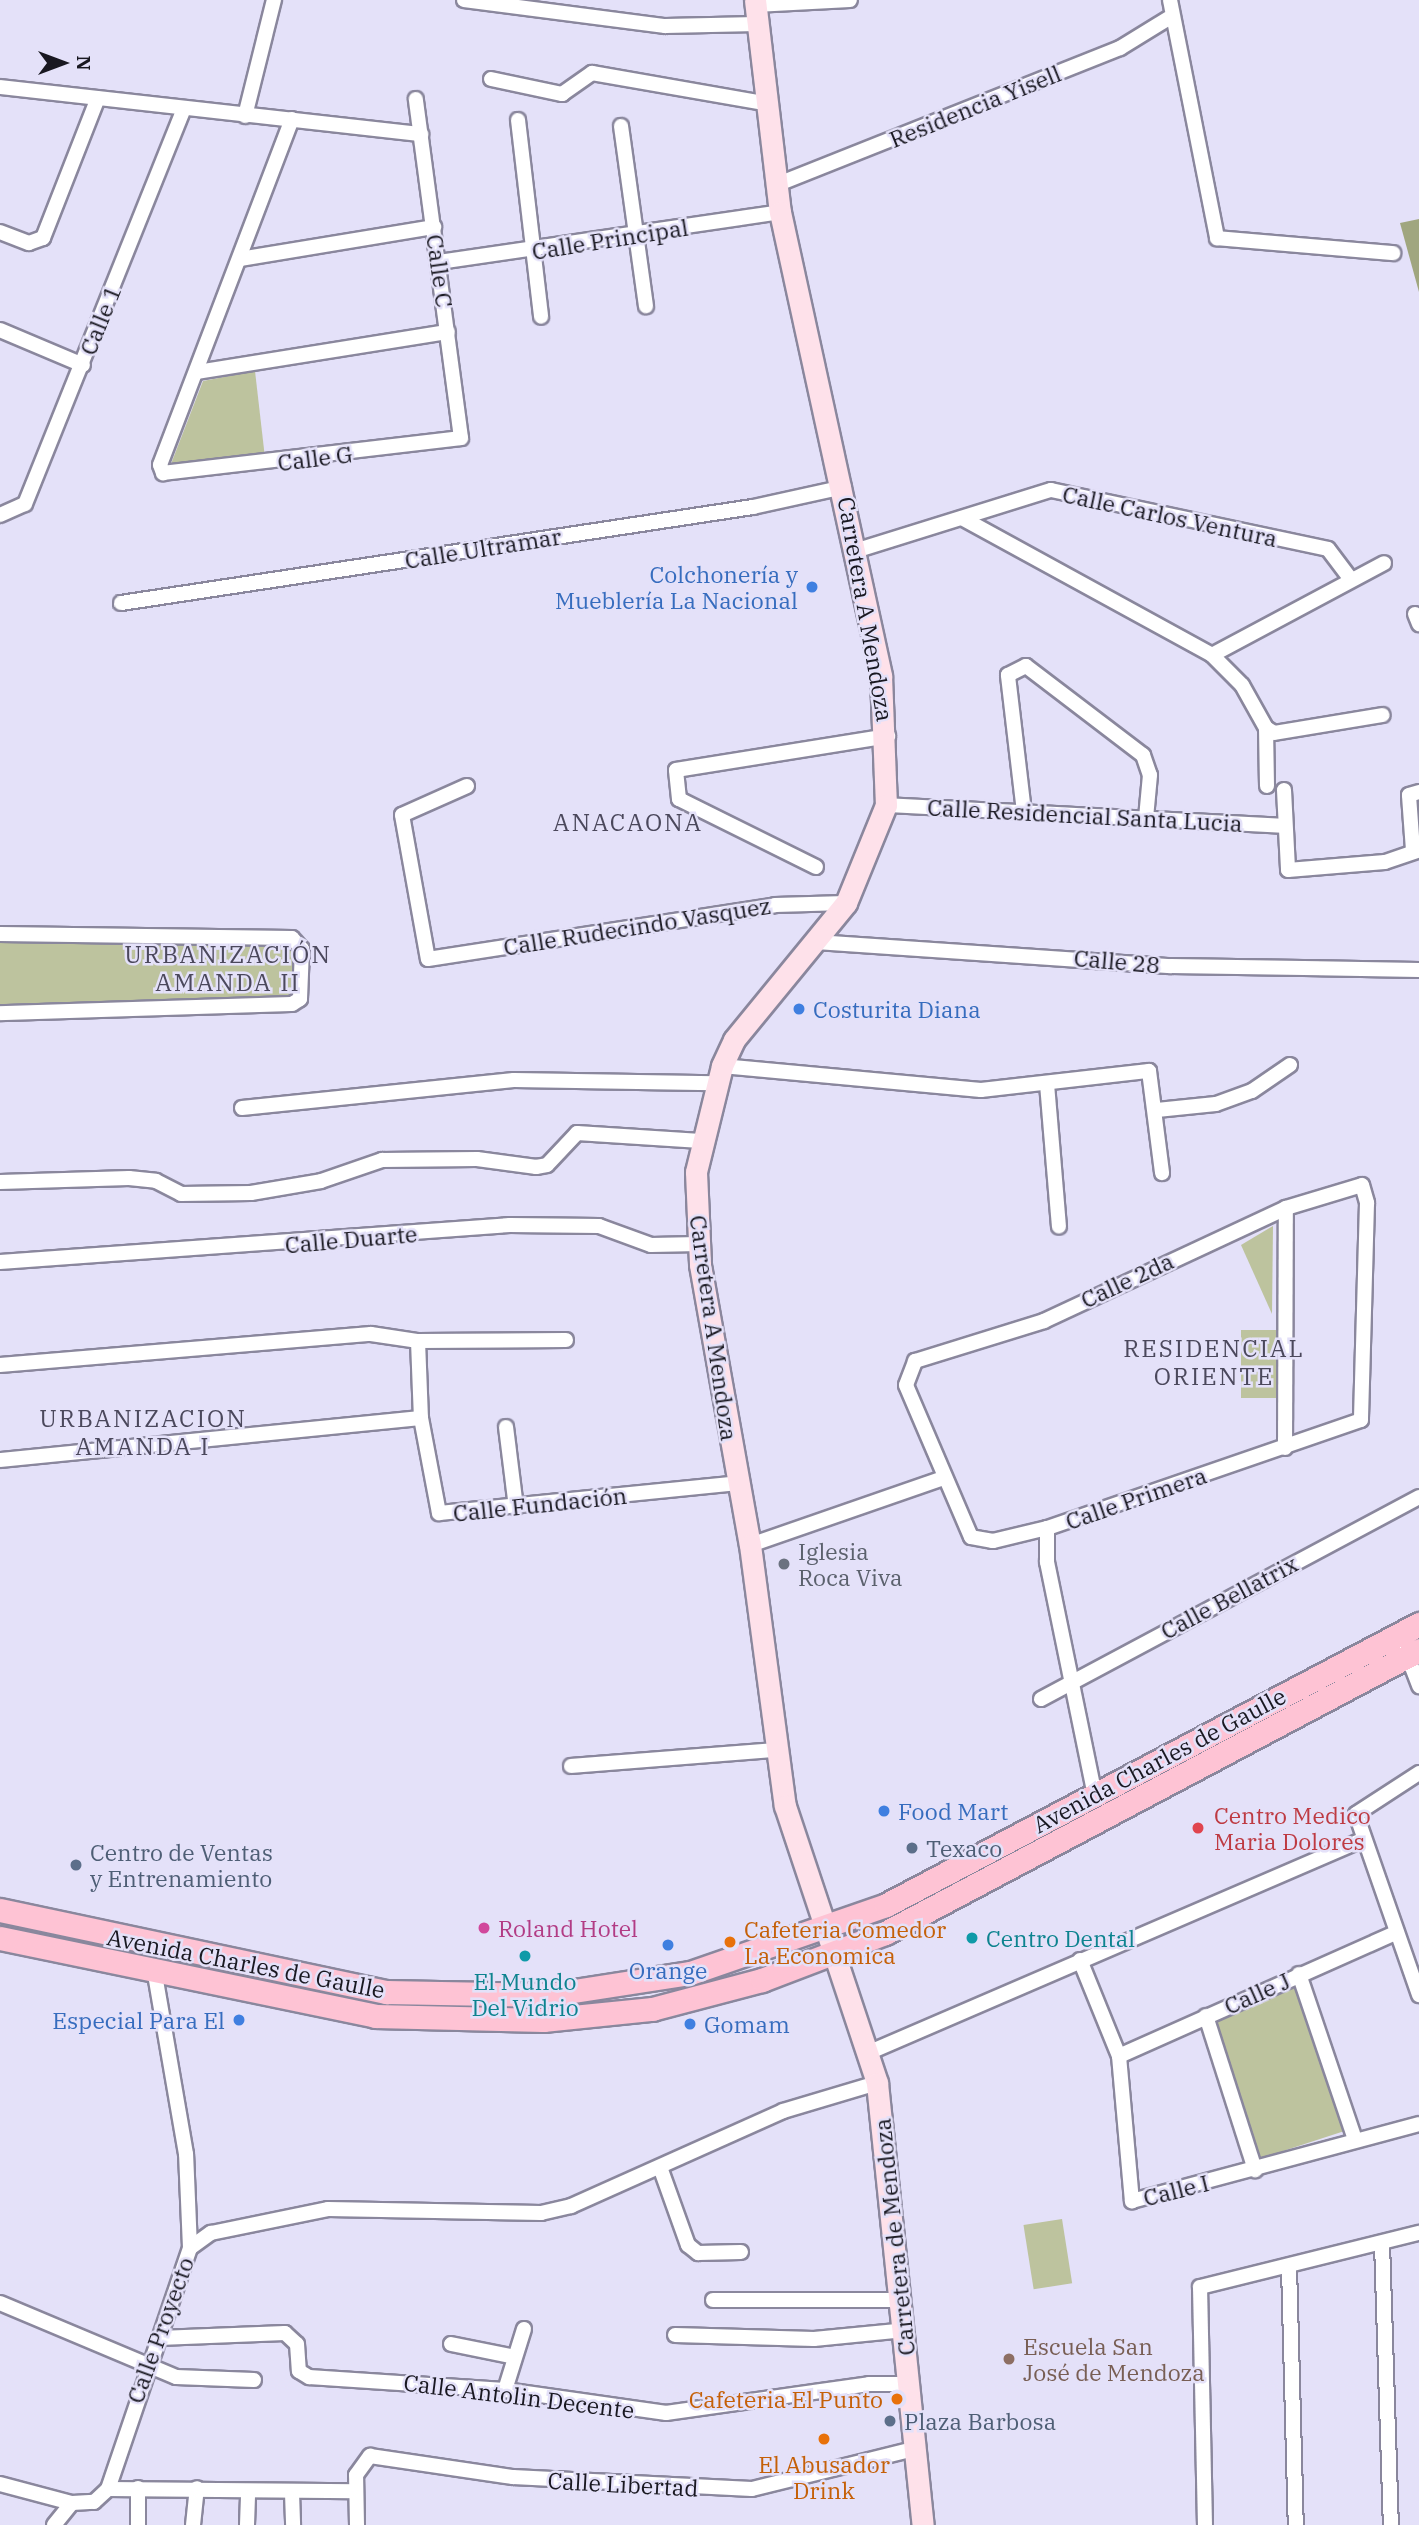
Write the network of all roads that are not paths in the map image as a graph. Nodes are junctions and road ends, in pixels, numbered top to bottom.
1 (274, 0) edge
2 (464, 0) edge
3 (850, 0) edge
4 (1170, 0) edge
5 (755, 10) edge
6 (1169, 18) junction
7 (491, 79) dead end
8 (0, 87) edge
9 (99, 98) junction
10 (416, 99) dead end
11 (764, 103) junction
12 (184, 108) junction
13 (245, 116) junction
14 (292, 119) junction
15 (518, 120) dead end
16 (621, 125) dead end
17 (421, 134) junction
18 (776, 185) junction
19 (780, 212) junction
20 (435, 227) junction
21 (0, 232) edge
22 (634, 236) junction
23 (533, 251) junction
24 (1393, 253) dead end
25 (240, 259) junction
26 (439, 262) junction
27 (646, 306) dead end
28 (541, 317) dead end
29 (0, 330) edge
30 (448, 332) junction
31 (83, 365) junction
32 (197, 372) junction
33 (457, 441) joint
34 (844, 487) junction
35 (0, 515) edge
36 (962, 518) junction
37 (858, 550) junction
38 (1384, 562) dead end
39 (1350, 578) junction
40 (121, 603) dead end
41 (1213, 655) junction
42 (1383, 715) dead end
43 (1266, 728) junction
44 (888, 736) junction
45 (467, 786) dead end
46 (1267, 786) dead end
47 (1284, 790) dead end
48 (1419, 792) edge
49 (886, 805) junction
50 (1024, 812) junction
51 (1146, 818) junction
52 (1284, 826) junction
53 (1416, 850) edge
54 (816, 867) dead end
55 (846, 903) junction
56 (0, 934) edge
57 (816, 942) junction
58 (1419, 971) edge
59 (0, 1013) edge
60 (1290, 1065) dead end
61 (719, 1074) junction
62 (1047, 1084) junction
63 (242, 1108) dead end
64 (1157, 1110) junction
65 (701, 1141) junction
66 (1162, 1173) dead end
67 (0, 1182) edge
68 (1286, 1208) junction
69 (1059, 1226) dead end
70 (699, 1244) junction
71 (0, 1262) edge
72 (566, 1340) dead end
73 (418, 1341) junction
74 (0, 1365) edge
75 (421, 1418) junction
76 (1361, 1420) joint
77 (506, 1427) dead end
78 (1285, 1448) junction
79 (0, 1460) edge
80 (944, 1478) junction
81 (738, 1483) junction
82 (1419, 1497) edge
83 (516, 1507) junction
84 (1047, 1528) junction
85 (750, 1545) junction
86 (1409, 1629) edge
87 (1414, 1653) edge
88 (1358, 1656) junction
89 (1366, 1678) junction
90 (1071, 1679) junction
91 (1419, 1686) edge
92 (1041, 1699) dead end
93 (775, 1750) junction
94 (571, 1766) dead end
95 (1419, 1773) edge
96 (1095, 1795) junction
97 (1362, 1840) junction
98 (0, 1910) edge
99 (828, 1928) junction
100 (1397, 1933) junction
101 (0, 1938) edge
102 (837, 1953) junction
103 (209, 1958) junction
104 (1080, 1960) junction
105 (155, 1974) junction
106 (1299, 1974) junction
107 (203, 1982) junction
108 (1419, 1995) edge
109 (1206, 2016) junction
110 (870, 2052) junction
111 (1119, 2056) junction
112 (877, 2083) junction
113 (1419, 2124) edge
114 (1355, 2139) junction
115 (660, 2167) junction
116 (1255, 2170) junction
117 (1419, 2233) edge
118 (1382, 2244) junction
119 (190, 2248) junction
120 (741, 2252) dead end
121 (1289, 2266) junction
122 (713, 2300) dead end
123 (903, 2300) junction
124 (0, 2304) edge
125 (524, 2329) dead end
126 (905, 2330) junction
127 (675, 2335) dead end
128 (159, 2338) junction
129 (451, 2344) dead end
130 (515, 2357) junction
131 (147, 2363) junction
132 (254, 2380) dead end
133 (910, 2384) junction
134 (505, 2390) junction
135 (914, 2449) junction
136 (0, 2484) edge
137 (138, 2488) junction
138 (197, 2488) junction
139 (107, 2489) junction
140 (356, 2491) junction
141 (292, 2493) junction
142 (248, 2494) junction
143 (72, 2503) junction
144 (54, 2525) edge
145 (138, 2525) edge
146 (193, 2525) edge
147 (247, 2525) edge
148 (293, 2525) edge
149 (357, 2525) edge
150 (923, 2525) edge
151 (1205, 2525) edge
152 (1296, 2525) edge
153 (1391, 2525) edge

1 - 13 street
2 - 5 street
3 - 5 street
4 - 6 street
5 - 11 street, Carretera A Mendoza
6 - 18 street, Residencia Yisell
6 - 24 street
7 - 11 street
8 - 9 street
9 - 12 street
9 - 21 street
10 - 17 street, Calle C
11 - 18 street, Carretera A Mendoza
12 - 13 street
12 - 31 street, Calle 1
13 - 14 street
14 - 17 street
14 - 25 street
15 - 23 street
16 - 22 street
17 - 20 street, Calle C
18 - 19 street, Carretera A Mendoza
19 - 22 street, Calle Principal
19 - 34 street, Carretera A Mendoza
20 - 25 street
20 - 26 street, Calle C
22 - 23 street, Calle Principal
22 - 27 street
23 - 26 street, Calle Principal
23 - 28 street
25 - 32 street
26 - 30 street, Calle C
29 - 31 street
30 - 32 street
30 - 33 street, Calle C
31 - 35 street, Calle 1
32 - 33 street, Calle G
34 - 37 street, Carretera A Mendoza
34 - 40 street, Calle Ultramar
36 - 37 street, Calle Carlos Ventura
36 - 39 street, Calle Carlos Ventura
36 - 41 street
37 - 44 street, Carretera A Mendoza
38 - 39 street
39 - 41 street
41 - 43 street
42 - 43 street
43 - 46 street
44 - 49 street, Carretera A Mendoza
44 - 54 street
45 - 55 street, Calle Rudecindo Vasquez
47 - 52 street
48 - 53 street
49 - 50 street, Calle Residencial Santa Lucia
49 - 55 street, Carretera A Mendoza
50 - 51 street, Calle Residencial Santa Lucia
50 - 51 street
51 - 52 street, Calle Residencial Santa Lucia
52 - 53 street
55 - 57 street, Carretera A Mendoza
56 - 59 street
57 - 58 street, Calle 28
57 - 61 street, Carretera A Mendoza
60 - 64 street
61 - 62 street
61 - 63 street
61 - 65 street, Carretera A Mendoza
62 - 64 street
62 - 69 street
64 - 66 street
65 - 67 street
65 - 70 street, Carretera A Mendoza
68 - 76 street, Calle 2da
68 - 78 street
68 - 80 street, Calle 2da
70 - 71 street, Calle Duarte
70 - 81 street, Carretera A Mendoza
72 - 73 street
73 - 74 street
73 - 75 street, Calle Fundación
75 - 79 street
75 - 83 street, Calle Fundación
76 - 78 street, Calle Primera
77 - 83 street
78 - 84 street, Calle Primera
80 - 84 street, Calle Primera
80 - 85 street
81 - 83 street, Calle Fundación
81 - 85 street, Carretera A Mendoza
82 - 90 street, Calle Bellatrix
84 - 90 street
85 - 93 street, Carretera A Mendoza
86 - 87 street
86 - 88 main road, Avenida Charles de Gaulle
87 - 89 main road, Avenida Charles de Gaulle
87 - 91 street
88 - 89 main road
88 - 96 main road, Avenida Charles de Gaulle
89 - 102 main road, Avenida Charles de Gaulle
90 - 92 street, Calle Bellatrix
90 - 96 street
93 - 94 street
93 - 99 street, Carretera A Mendoza
95 - 97 street
96 - 99 main road, Avenida Charles de Gaulle
97 - 100 street
97 - 104 street
98 - 103 main road, Avenida Charles de Gaulle
99 - 102 street, Carretera A Mendoza
99 - 103 main road, Avenida Charles de Gaulle
100 - 106 street, Calle J
100 - 108 street
101 - 105 main road, Avenida Charles de Gaulle
102 - 107 main road, Avenida Charles de Gaulle
102 - 110 street, Carretera de Mendoza
103 - 107 main road
104 - 110 street
104 - 111 street, Calle I
105 - 107 main road, Avenida Charles de Gaulle
105 - 119 street, Calle Proyecto
106 - 109 street, Calle J
106 - 114 street
109 - 111 street, Calle J
109 - 116 street
110 - 112 street, Carretera de Mendoza
111 - 116 street, Calle I
112 - 115 street
112 - 123 street, Carretera de Mendoza
113 - 114 street, Calle I
114 - 116 street, Calle I
115 - 119 street
115 - 120 street
117 - 118 street
118 - 121 street
118 - 153 street
119 - 128 street, Calle Proyecto
121 - 151 street
121 - 152 street
122 - 123 street
123 - 126 street, Carretera de Mendoza
124 - 131 street
125 - 130 street
126 - 127 street
126 - 133 street, Carretera de Mendoza
128 - 131 street, Calle Proyecto
128 - 134 street, Calle Antolin Decente
129 - 130 street
130 - 134 street
131 - 132 street
131 - 139 street, Calle Proyecto
133 - 134 street, Calle Antolin Decente
133 - 135 street, Carretera de Mendoza
135 - 140 street, Calle Libertad
135 - 150 street, Carretera de Mendoza
136 - 143 street
137 - 138 street
137 - 139 street
137 - 145 street
138 - 142 street
138 - 146 street
139 - 143 street
140 - 141 street
140 - 149 street, Calle Libertad
141 - 142 street
141 - 148 street
142 - 147 street
143 - 144 street

